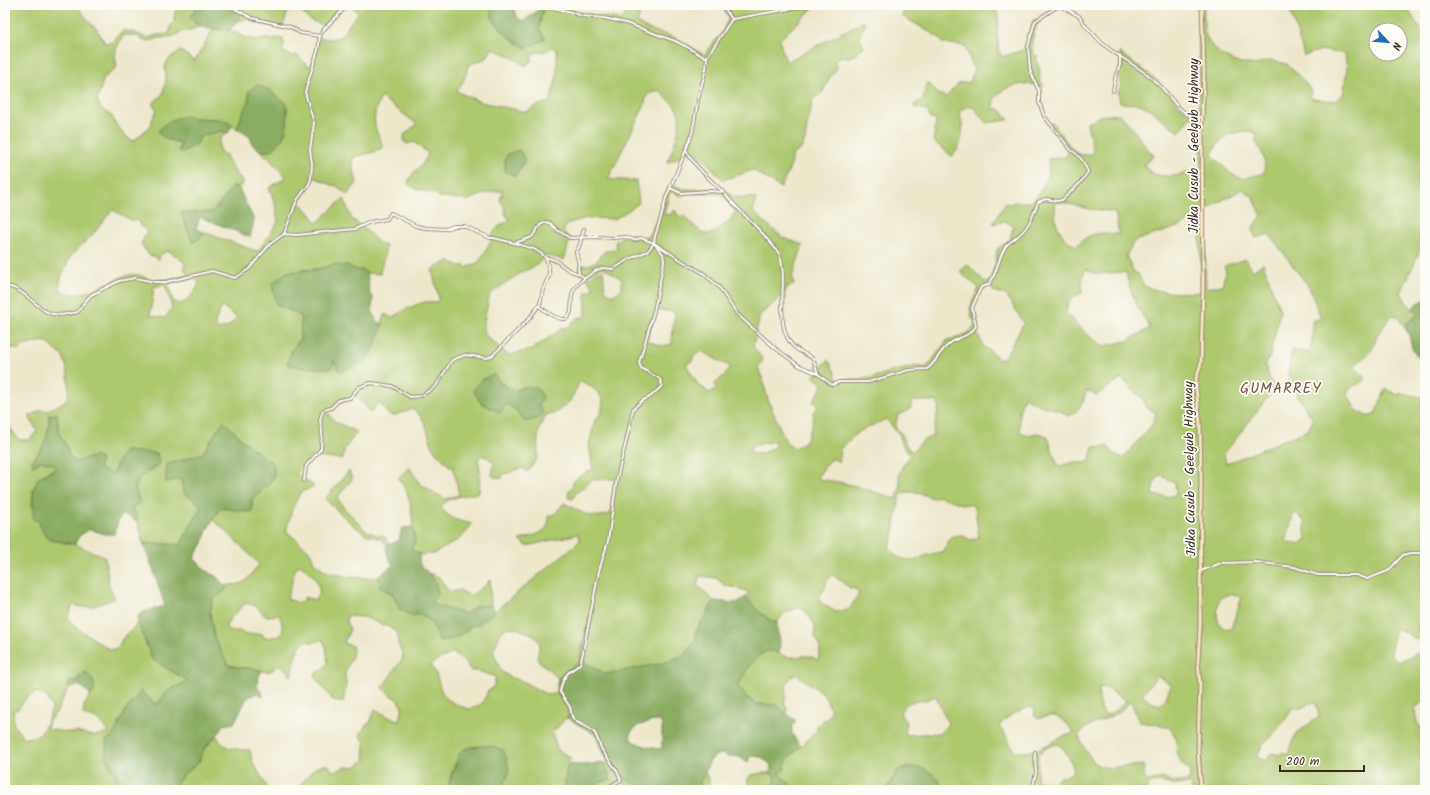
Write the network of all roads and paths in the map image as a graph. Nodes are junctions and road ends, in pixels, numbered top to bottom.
1 (228, 5) edge
2 (348, 5) edge
3 (545, 5) edge
4 (722, 5) edge
5 (812, 5) edge
6 (944, 5) edge
7 (977, 5) edge
8 (1059, 5) edge
9 (1202, 5) edge
10 (732, 19) junction
11 (320, 36) junction
12 (1120, 55) junction
13 (707, 57) junction
14 (1113, 91) dead end
15 (1202, 117) junction
16 (686, 150) junction
17 (670, 188) junction
18 (724, 192) junction
19 (584, 229) dead end
20 (284, 234) junction
21 (582, 237) junction
22 (514, 243) junction
23 (654, 243) junction
24 (546, 258) junction
25 (579, 273) junction
26 (585, 278) junction
27 (5, 287) edge
28 (539, 306) junction
29 (818, 374) junction
30 (304, 481) dead end
31 (1425, 553) edge
32 (1201, 571) junction
33 (1035, 752) dead end
34 (603, 790) edge
35 (1032, 790) edge
36 (1201, 790) edge

1 - 11 street
2 - 11 street
3 - 13 street
4 - 10 street
5 - 10 street
6 - 7 street
8 - 12 street
8 - 29 street
9 - 15 street, Jidka Cusub - Geelgub Highway
10 - 13 street
11 - 20 street
12 - 14 street
12 - 15 street
13 - 16 street
15 - 32 street, Jidka Cusub - Geelgub Highway
16 - 17 street
16 - 18 street
17 - 18 street
17 - 23 street
18 - 29 street
19 - 21 street
20 - 22 street
20 - 27 street
21 - 22 street
21 - 23 street
21 - 25 street
22 - 24 street
23 - 26 street
23 - 29 street
23 - 34 street
24 - 25 street
24 - 28 street
25 - 26 street
26 - 28 street
28 - 30 street
31 - 32 street
32 - 36 street, Jidka Cusub - Geelgub Highway
33 - 35 street

